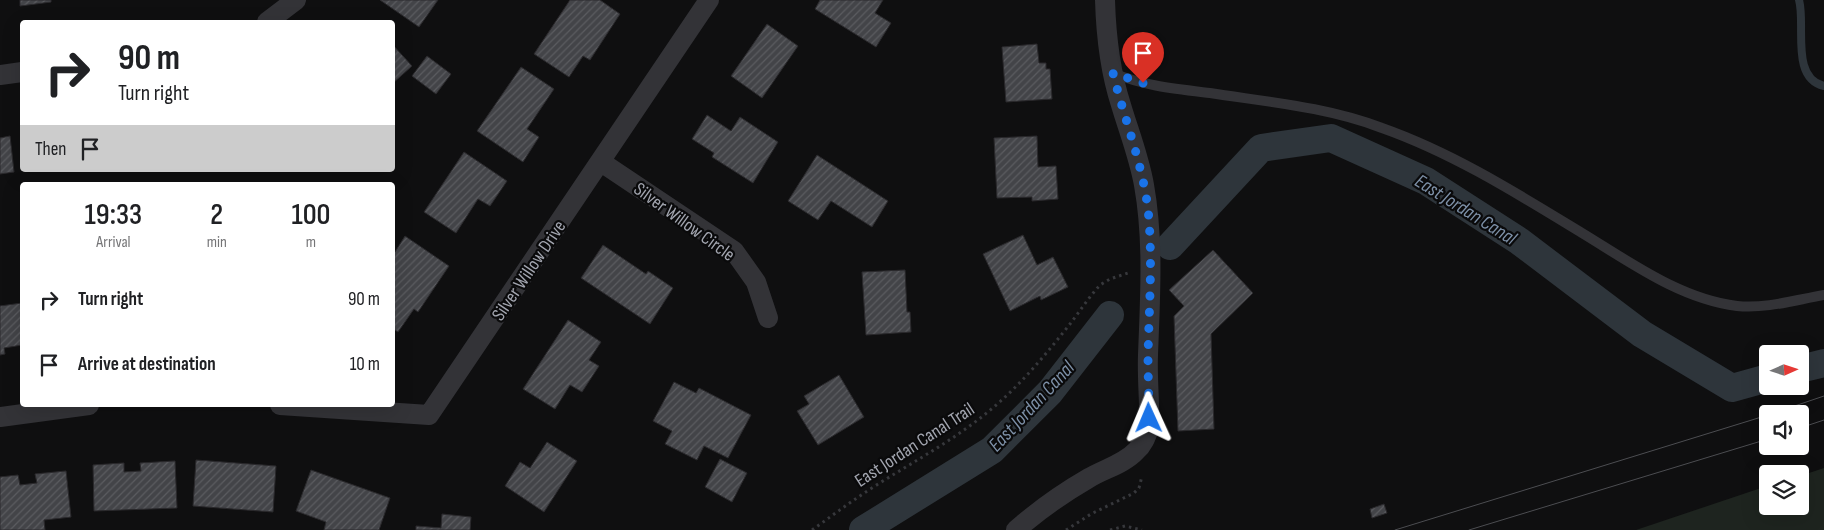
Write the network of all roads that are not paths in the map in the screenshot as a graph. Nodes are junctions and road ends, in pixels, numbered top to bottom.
1 (296, 0) edge
2 (709, 0) edge
3 (1105, 0) edge
4 (270, 20) edge
5 (20, 72) edge
6 (1113, 73) junction
7 (0, 75) edge
8 (601, 162) junction
9 (1824, 295) edge
10 (768, 318) dead end
11 (74, 407) edge
12 (310, 407) edge
13 (0, 417) edge
14 (1016, 530) edge

1 - 4 street
2 - 8 street, Silver Willow Drive
3 - 6 street
5 - 7 street
6 - 9 lane
6 - 14 street
8 - 10 street, Silver Willow Circle
8 - 12 street, Silver Willow Drive
11 - 13 street

